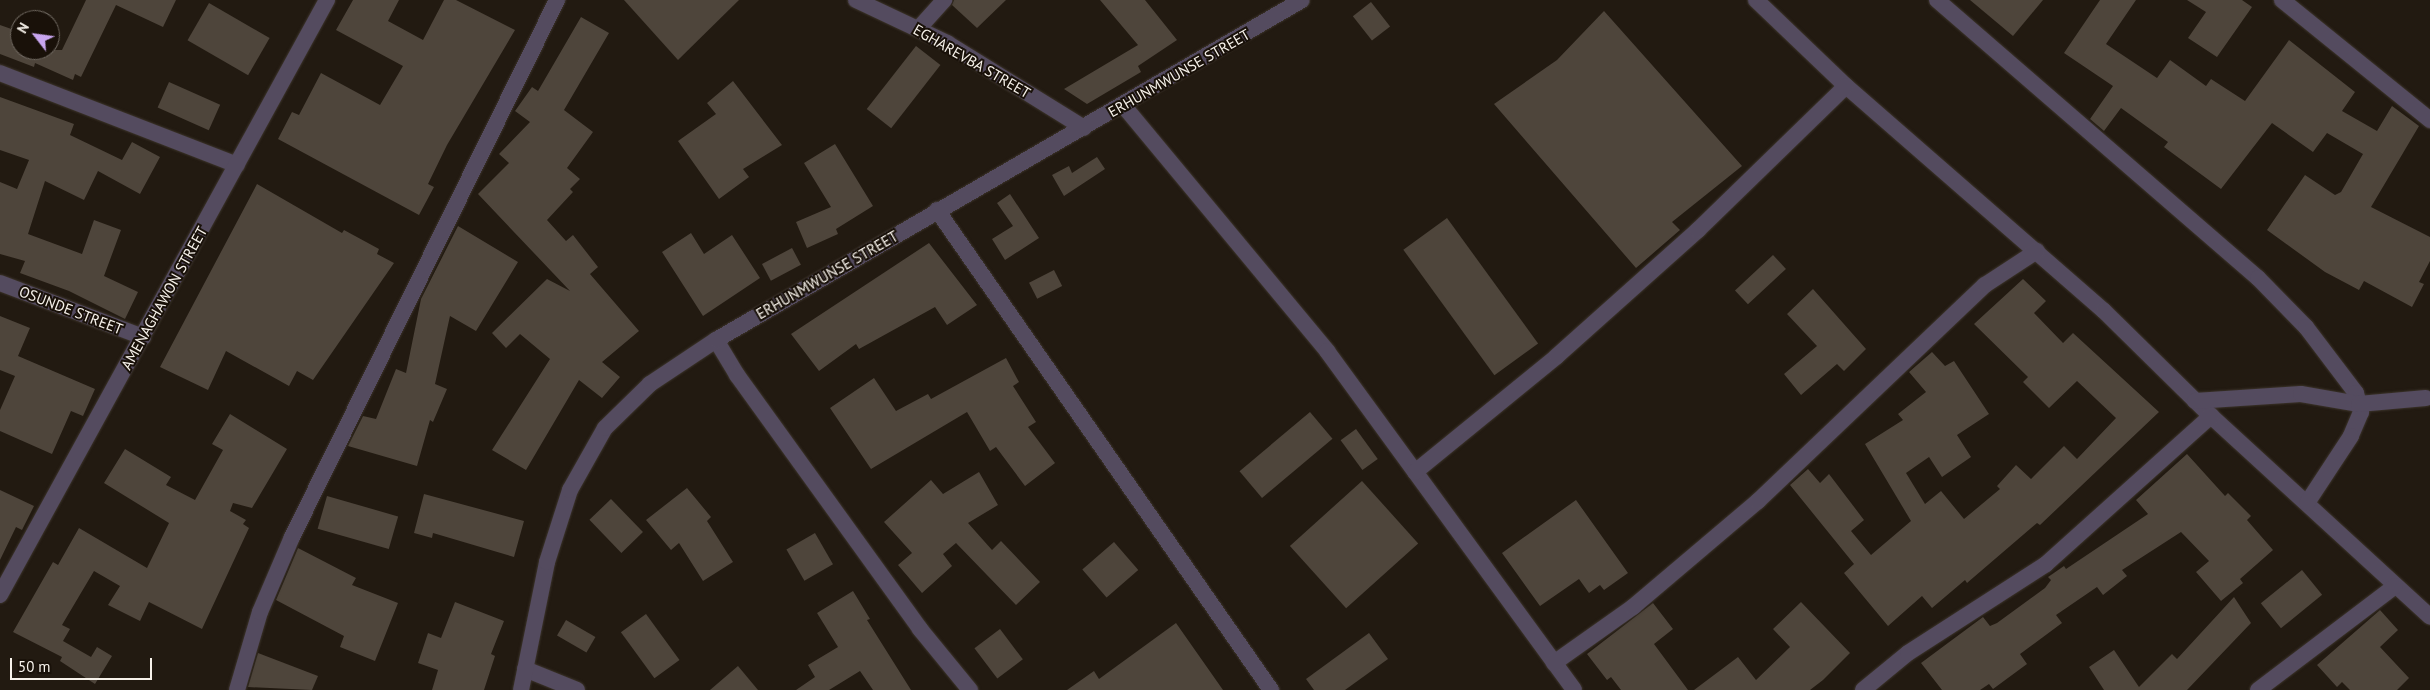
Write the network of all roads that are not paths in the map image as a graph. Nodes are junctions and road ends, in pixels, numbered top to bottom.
1 (327, 0) edge
2 (557, 0) edge
3 (856, 0) edge
4 (944, 0) edge
5 (1302, 0) edge
6 (1756, 0) edge
7 (1937, 0) edge
8 (2282, 0) edge
9 (919, 28) junction
10 (0, 73) edge
11 (1846, 86) junction
12 (1123, 105) junction
13 (2430, 120) edge
14 (1084, 128) junction
15 (237, 165) junction
16 (936, 210) junction
17 (2037, 251) junction
18 (0, 283) edge
19 (143, 337) junction
20 (716, 340) junction
21 (2429, 396) edge
22 (2195, 401) junction
23 (2359, 404) junction
24 (2211, 416) junction
25 (1414, 472) junction
26 (2308, 503) junction
27 (2395, 586) junction
28 (0, 596) edge
29 (2430, 617) edge
30 (1554, 663) junction
31 (525, 669) junction
32 (237, 690) edge
33 (521, 690) edge
34 (577, 690) edge
35 (970, 690) edge
36 (1271, 690) edge
37 (1574, 690) edge
38 (1863, 690) edge
39 (2258, 690) edge

1 - 15 street, AMENAGHAWON STREET
2 - 32 street
3 - 9 street, EGHAREVBA STREET
4 - 9 street
5 - 12 street, ERHUNMWUNSE STREET
6 - 11 street
7 - 23 street
8 - 13 street
9 - 14 street, EGHAREVBA STREET
10 - 15 street
11 - 17 street
11 - 25 street
12 - 14 street, ERHUNMWUNSE STREET
12 - 25 street
14 - 16 street, ERHUNMWUNSE STREET
15 - 19 street, AMENAGHAWON STREET
16 - 20 street, ERHUNMWUNSE STREET
16 - 36 street
17 - 22 street
17 - 30 street
18 - 19 street, OSUNDE STREET
19 - 28 street, AMENAGHAWON STREET
20 - 31 street, ERHUNMWUNSE STREET
20 - 35 street
21 - 23 street
22 - 23 street
22 - 24 street
23 - 26 street
24 - 26 street
24 - 38 street
25 - 30 street
26 - 27 street
27 - 29 street
27 - 39 street
30 - 37 street
31 - 33 street, ERHUNMWUNSE STREET
31 - 34 street

